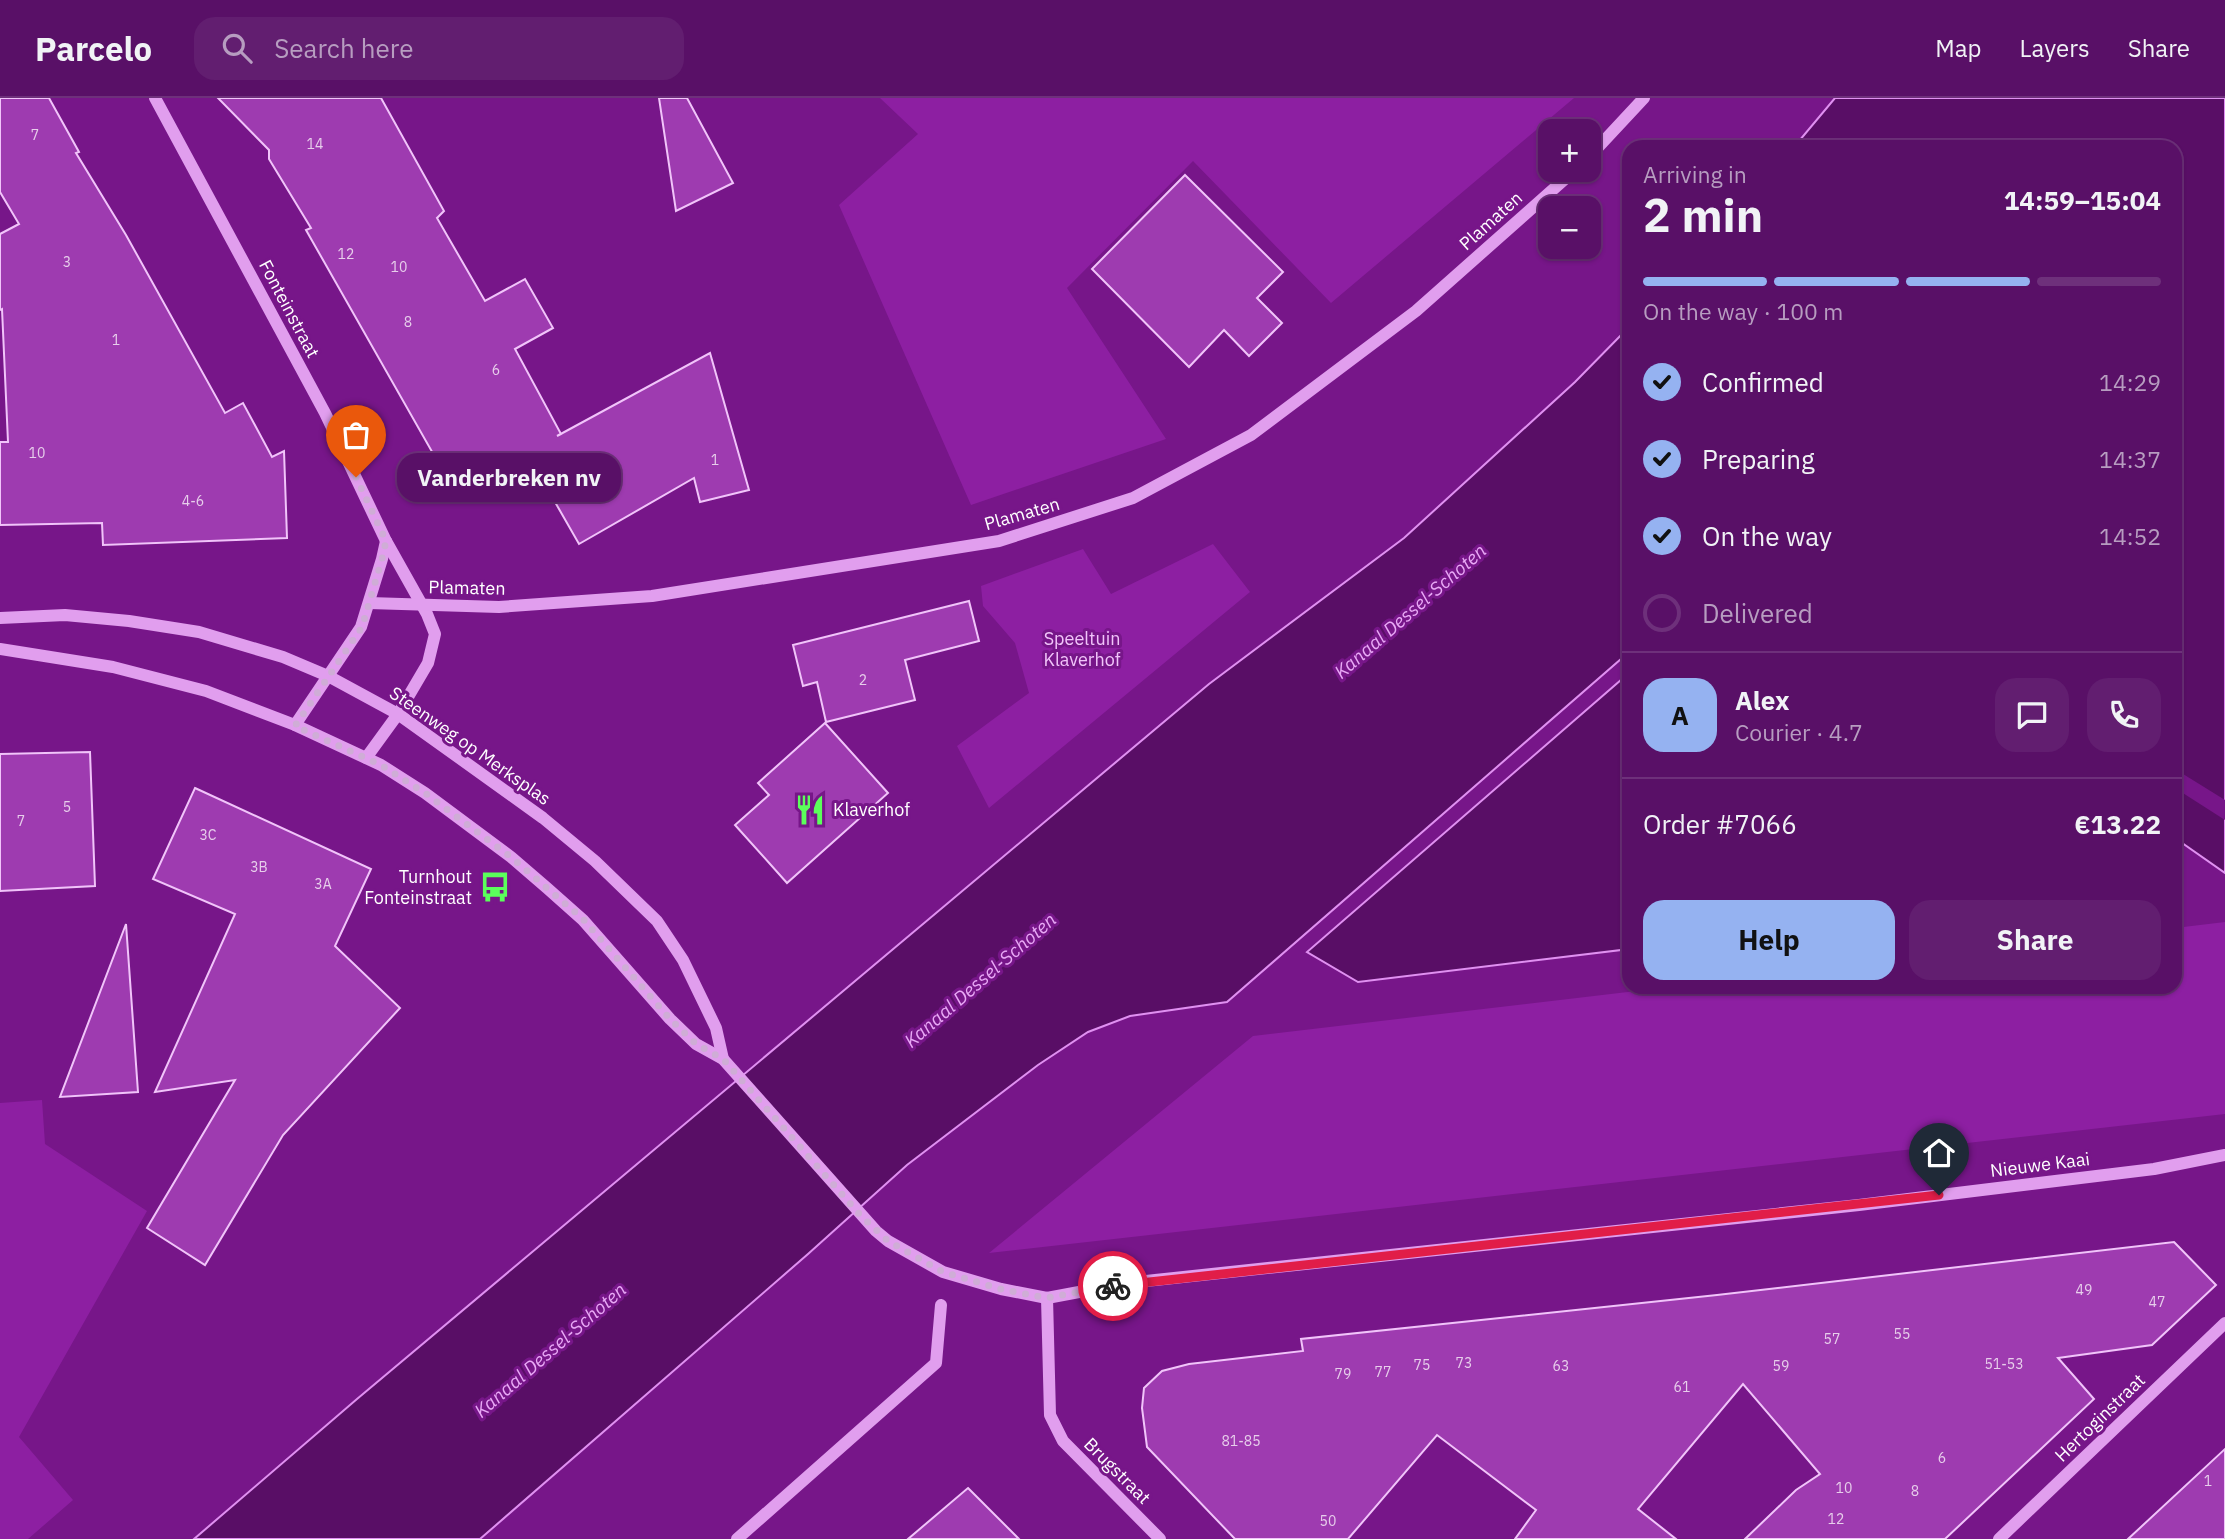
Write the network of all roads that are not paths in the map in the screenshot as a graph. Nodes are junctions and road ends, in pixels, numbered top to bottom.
1 (155, 98) edge
2 (1644, 98) edge
3 (1601, 144) edge
4 (1562, 182) edge
5 (386, 541) junction
6 (369, 603) junction
7 (422, 604) junction
8 (0, 618) edge
9 (0, 649) edge
10 (328, 676) junction
11 (398, 714) junction
12 (295, 726) junction
13 (366, 758) junction
14 (723, 1059) junction
15 (2225, 1155) edge
16 (943, 1272) joint
17 (1046, 1298) junction
18 (941, 1305) dead end
19 (2225, 1323) edge
20 (737, 1539) edge
21 (1160, 1539) edge
22 (1999, 1539) edge

1 - 5 street, Fonteinstraat
2 - 3 street
4 - 7 street, Plamaten
5 - 6 street
5 - 7 street, Fonteinstraat
6 - 7 street, Plamaten
6 - 10 street
7 - 11 street, Fonteinstraat
8 - 10 street, Steenweg op Merksplas
9 - 12 street, Steenweg op Merksplas
10 - 11 street, Steenweg op Merksplas
10 - 12 street
11 - 13 street, Fonteinstraat
11 - 14 street, Steenweg op Merksplas
12 - 13 street, Steenweg op Merksplas
13 - 14 street, Steenweg op Merksplas
14 - 16 street, Steenweg op Merksplas
15 - 17 street, Nieuwe Kaai
16 - 17 street, Nieuwe Kaai
17 - 21 street, Brugstraat
18 - 20 street
19 - 22 street, Hertoginstraat

